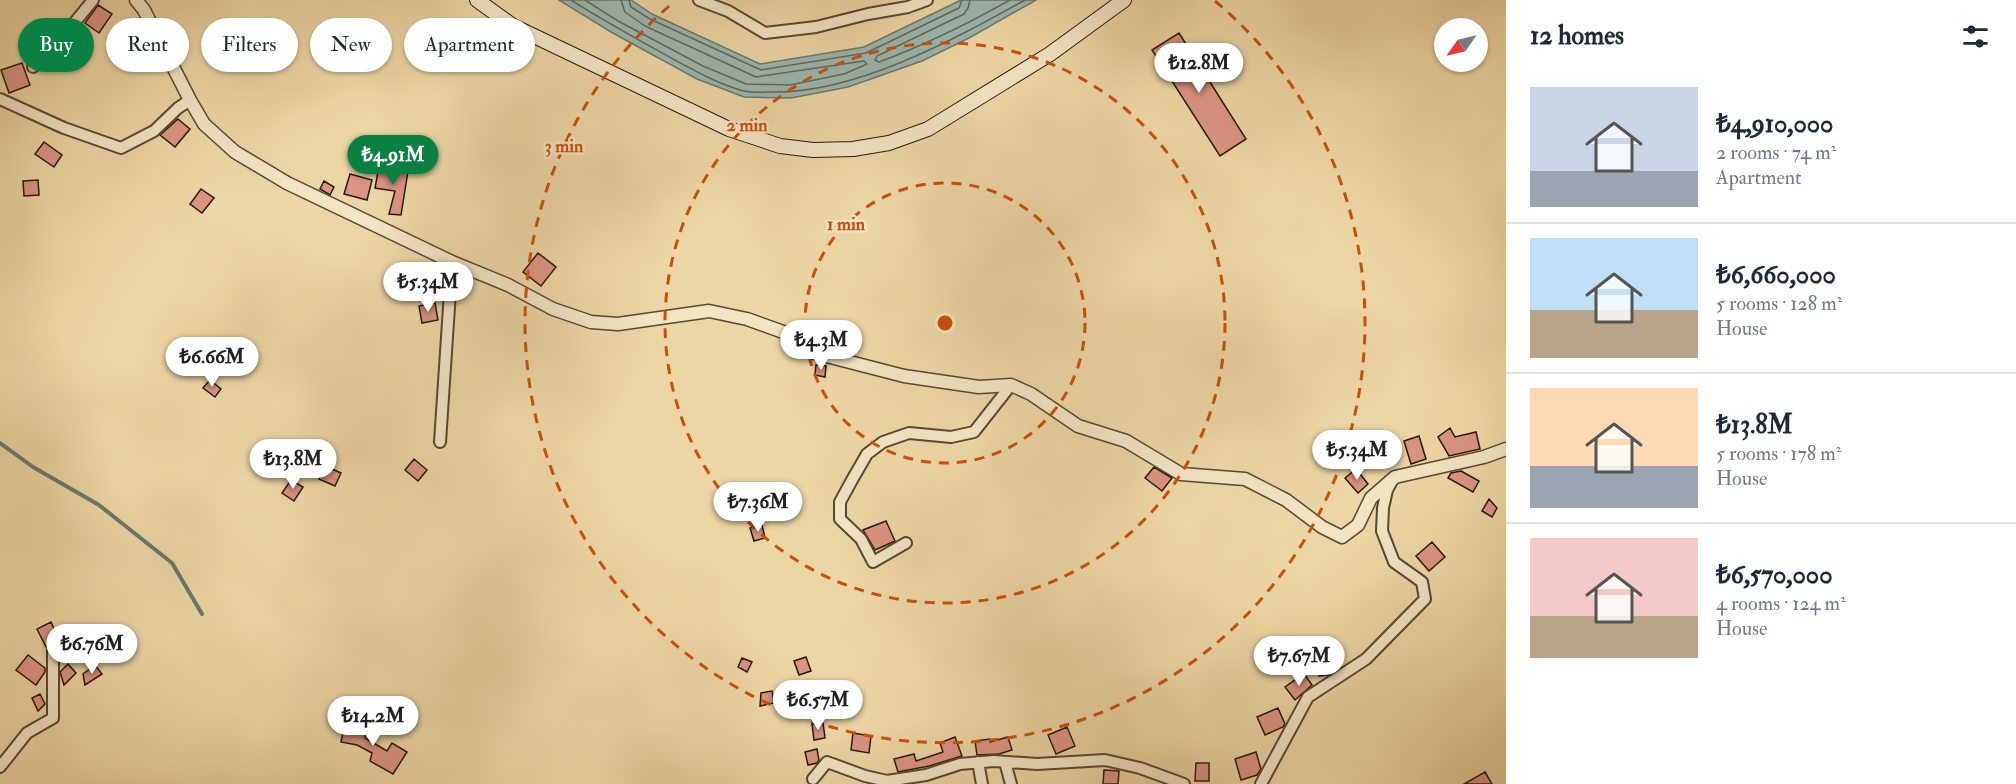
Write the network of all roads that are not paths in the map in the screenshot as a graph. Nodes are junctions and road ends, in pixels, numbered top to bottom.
1 (93, 0) edge
2 (136, 0) edge
3 (477, 0) edge
4 (699, 0) edge
5 (927, 0) edge
6 (1124, 0) edge
7 (78, 18) edge
8 (0, 99) edge
9 (190, 100) junction
10 (452, 262) junction
11 (1011, 385) junction
12 (440, 442) dead end
13 (1506, 449) edge
14 (1395, 477) junction
15 (906, 543) dead end
16 (53, 650) dead end
17 (978, 762) junction
18 (1005, 762) junction
19 (0, 767) edge
20 (813, 779) dead end
21 (982, 784) edge
22 (1011, 784) edge
23 (1184, 784) edge
24 (1261, 784) edge

1 - 7 street
2 - 9 street
3 - 6 main road
4 - 5 street
8 - 9 street
9 - 10 street
10 - 11 street
10 - 12 street
11 - 14 street
11 - 15 street
13 - 14 street
14 - 24 street
16 - 19 street
17 - 18 street
17 - 20 street
17 - 21 street
18 - 22 street
18 - 23 street

